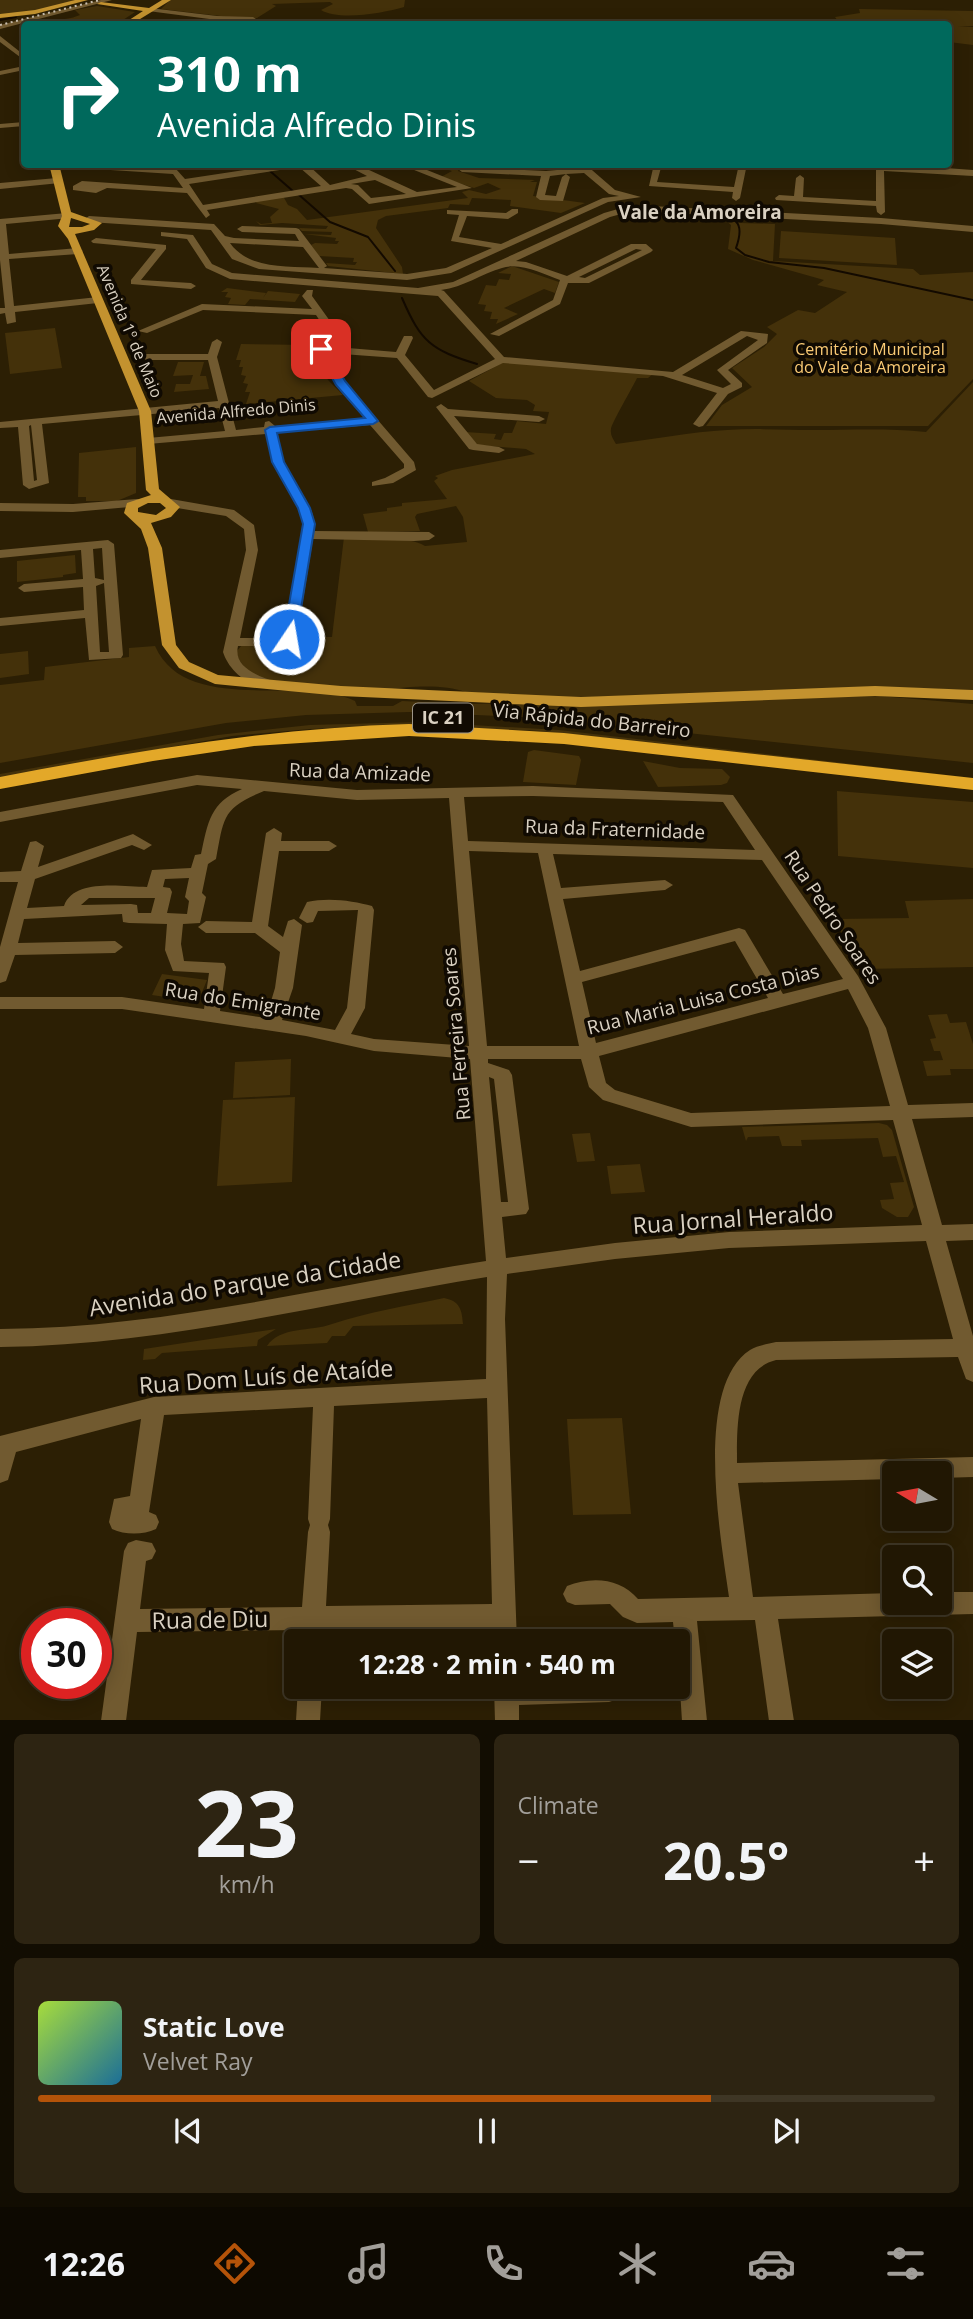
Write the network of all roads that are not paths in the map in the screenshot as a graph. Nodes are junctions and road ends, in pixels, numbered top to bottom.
1 (84, 0) edge
2 (116, 0) edge
3 (162, 0) edge
4 (102, 2) edge
5 (137, 10) junction
6 (167, 12) junction
7 (0, 16) edge
8 (25, 21) edge
9 (124, 21) edge
10 (129, 21) edge
11 (251, 21) edge
12 (21, 22) edge
13 (0, 27) edge
14 (0, 38) edge
15 (21, 56) edge
16 (21, 69) edge
17 (0, 73) edge
18 (21, 124) edge
19 (0, 126) edge
20 (55, 168) edge
21 (97, 168) edge
22 (272, 168) edge
23 (297, 168) edge
24 (356, 168) edge
25 (415, 168) edge
26 (509, 168) edge
27 (577, 168) edge
28 (583, 168) edge
29 (657, 168) edge
30 (742, 168) edge
31 (884, 168) edge
32 (899, 168) edge
33 (462, 169) dead end
34 (973, 173) edge
35 (546, 174) junction
36 (375, 177) junction
37 (566, 177) dead end
38 (800, 178) dead end
39 (57, 181) junction
40 (185, 184) junction
41 (346, 185) junction
42 (0, 186) edge
43 (105, 186) dead end
44 (328, 188) junction
45 (737, 190) junction
46 (418, 196) junction
47 (609, 196) junction
48 (779, 198) dead end
49 (649, 199) junction
50 (798, 199) junction
51 (735, 204) dead end
52 (881, 204) junction
53 (593, 205) junction
54 (201, 208) junction
55 (515, 211) dead end
56 (450, 212) dead end
57 (615, 212) junction
58 (464, 213) junction
59 (576, 213) junction
60 (208, 218) junction
61 (599, 218) junction
62 (881, 218) junction
63 (973, 219) edge
64 (65, 220) junction
65 (0, 222) edge
66 (86, 224) junction
67 (186, 224) junction
68 (242, 229) dead end
69 (973, 229) edge
70 (217, 232) junction
71 (182, 235) junction
72 (73, 238) junction
73 (96, 241) dead end
74 (240, 241) junction
75 (306, 244) junction
76 (486, 249) junction
77 (78, 251) junction
78 (232, 254) junction
79 (2, 257) edge
80 (521, 261) junction
81 (464, 263) junction
82 (208, 265) junction
83 (320, 269) junction
84 (448, 271) junction
85 (487, 271) junction
86 (348, 274) junction
87 (568, 279) junction
88 (468, 280) junction
89 (337, 284) junction
90 (455, 285) junction
91 (309, 287) junction
92 (422, 290) junction
93 (445, 296) junction
94 (99, 300) junction
95 (202, 307) junction
96 (5, 311) edge
97 (319, 312) junction
98 (11, 322) dead end
99 (143, 331) dead end
100 (495, 334) dead end
101 (408, 338) dead end
102 (217, 342) dead end
103 (321, 349) junction
104 (400, 355) junction
105 (146, 357) dead end
106 (212, 357) junction
107 (500, 360) junction
108 (674, 376) junction
109 (724, 392) junction
110 (432, 395) junction
111 (224, 404) junction
112 (145, 411) junction
113 (445, 412) junction
114 (371, 418) junction
115 (539, 419) dead end
116 (36, 422) junction
117 (23, 423) junction
118 (699, 424) dead end
119 (0, 425) edge
120 (270, 427) junction
121 (231, 430) junction
122 (148, 438) junction
123 (499, 450) dead end
124 (150, 482) junction
125 (375, 483) dead end
126 (0, 508) edge
127 (136, 509) junction
128 (168, 509) junction
129 (308, 535) junction
130 (429, 537) dead end
131 (87, 546) junction
132 (155, 548) junction
133 (0, 554) edge
134 (112, 580) junction
135 (89, 583) junction
136 (24, 589) dead end
137 (91, 613) junction
138 (0, 622) edge
139 (232, 642) junction
140 (274, 686) junction
141 (973, 697) edge
142 (0, 769) edge
143 (971, 777) edge
144 (0, 783) edge
145 (263, 786) junction
146 (456, 794) junction
147 (723, 797) joint
148 (0, 817) edge
149 (144, 845) dead end
150 (329, 846) dead end
151 (462, 846) junction
152 (544, 848) junction
153 (766, 855) junction
154 (32, 861) junction
155 (198, 873) junction
156 (0, 877) edge
157 (665, 885) dead end
158 (153, 892) junction
159 (554, 894) junction
160 (69, 913) junction
161 (22, 914) dead end
162 (158, 919) junction
163 (176, 919) junction
164 (201, 922) junction
165 (259, 928) junction
166 (6, 945) edge
167 (115, 947) dead end
168 (289, 950) junction
169 (0, 977) edge
170 (572, 979) junction
171 (853, 982) junction
172 (779, 1002) junction
173 (0, 1003) edge
174 (212, 1010) dead end
175 (272, 1025) junction
176 (340, 1038) junction
177 (588, 1052) junction
178 (479, 1060) junction
179 (973, 1110) edge
180 (902, 1114) junction
181 (493, 1210) junction
182 (973, 1232) edge
183 (934, 1234) junction
184 (497, 1269) junction
185 (0, 1338) edge
186 (970, 1348) edge
187 (973, 1373) edge
188 (497, 1388) junction
189 (324, 1399) junction
190 (154, 1406) junction
191 (3, 1445) edge
192 (973, 1466) edge
193 (0, 1473) edge
194 (725, 1473) junction
195 (144, 1514) dead end
196 (140, 1551) dead end
197 (575, 1594) dead end
198 (973, 1603) edge
199 (684, 1610) junction
200 (754, 1610) junction
201 (504, 1615) junction
202 (127, 1621) junction
203 (292, 1629) edge
204 (313, 1629) edge
205 (326, 1629) edge
206 (505, 1629) edge
207 (310, 1699) edge
208 (507, 1699) edge
209 (113, 1720) edge
210 (309, 1720) edge
211 (507, 1720) edge
212 (695, 1720) edge
213 (782, 1720) edge

1 - 7 main road
2 - 4 street
2 - 5 main road
3 - 5 main road
3 - 5 main road
4 - 5 main road
4 - 8 street
5 - 6 street
5 - 6 street
5 - 9 main road
5 - 10 main road
6 - 11 street
12 - 13 street
14 - 15 street
16 - 17 street
18 - 19 street
20 - 39 main road, Avenida 1º de Maio
21 - 40 street
22 - 40 street
23 - 44 street
24 - 36 street
25 - 46 street
26 - 33 street
26 - 35 street
27 - 35 street
28 - 47 street
29 - 45 street
30 - 45 street
31 - 52 street
32 - 34 street
35 - 37 street
36 - 41 street
36 - 46 street
38 - 50 street
39 - 42 street
39 - 64 main road, Avenida 1º de Maio
40 - 43 street
40 - 54 street
41 - 44 street
41 - 46 street
44 - 54 street
45 - 51 street
47 - 49 street
47 - 53 street
48 - 50 street
49 - 57 street
49 - 62 street
49 - 69 street
50 - 52 street
52 - 62 street
53 - 57 street
53 - 59 street
54 - 60 street
55 - 58 street
56 - 58 street
57 - 61 street
58 - 76 street
59 - 61 street
59 - 76 street
60 - 67 street
60 - 70 street
61 - 80 street
62 - 63 street
64 - 65 street
64 - 66 main road
64 - 66 main road
64 - 72 main road, Avenida 1º de Maio
65 - 79 street
66 - 67 street
66 - 71 street
66 - 72 main road
67 - 70 street
68 - 75 street
70 - 71 street
70 - 74 street
70 - 78 street
71 - 82 street
72 - 77 main road, Avenida 1º de Maio
73 - 95 street
74 - 75 street
74 - 78 street
75 - 83 street
76 - 81 street
77 - 79 street
77 - 94 main road, Avenida 1º de Maio
78 - 82 street
78 - 83 street
79 - 96 street
80 - 85 street
80 - 87 street
81 - 84 street
81 - 85 street
82 - 91 street
83 - 86 street
83 - 91 street
84 - 86 street
84 - 88 street
85 - 88 street
86 - 89 street
87 - 87 street
87 - 100 street
88 - 90 street
89 - 91 street
89 - 92 street
90 - 92 street
90 - 93 street
91 - 97 street
92 - 93 street
93 - 107 street
94 - 96 street
94 - 112 main road, Avenida 1º de Maio
95 - 97 street
95 - 99 street
96 - 98 street
97 - 103 street
101 - 104 street
102 - 106 street
103 - 104 street
103 - 114 street
104 - 110 street
105 - 106 street
106 - 111 street
107 - 108 street
107 - 110 street
108 - 109 street
108 - 109 street
109 - 118 street
110 - 113 street
111 - 112 street
111 - 121 street
112 - 116 street
112 - 122 main road, Avenida 1º de Maio
113 - 115 street
113 - 123 street
114 - 120 street, Avenida Alfredo Dinis
114 - 125 street
116 - 117 street
116 - 117 street
117 - 119 street
120 - 121 street, Avenida Alfredo Dinis
120 - 129 street
121 - 122 street, Avenida Alfredo Dinis
122 - 124 main road, Avenida 1º de Maio
124 - 127 main road
124 - 128 main road
126 - 127 street
127 - 128 main road
127 - 128 main road
127 - 132 main road
128 - 132 main road
128 - 139 street
129 - 130 street
129 - 139 street
131 - 133 street
131 - 134 street
131 - 135 street
132 - 140 main road
134 - 135 street
134 - 137 street
135 - 136 street
135 - 137 street
137 - 138 street
139 - 140 street
140 - 141 main road
142 - 143 highway, Via Rápida do Barreiro / IC 21
143 - 144 highway, Via Rápida do Barreiro / IC 21
145 - 146 street, Rua da Amizade
145 - 148 street, Rua da Amizade
145 - 155 street
146 - 147 street, Rua da Amizade
146 - 151 street, Rua Ferreira Soares
147 - 153 street, Rua Pedro Soares
149 - 154 street
150 - 165 street
151 - 152 street, Rua da Fraternidade
151 - 178 street, Rua Ferreira Soares
152 - 153 street, Rua da Fraternidade
152 - 159 street
153 - 171 street, Rua Pedro Soares
154 - 156 street
154 - 166 street
155 - 158 street
155 - 164 street
157 - 159 street
158 - 160 street
158 - 162 street
159 - 170 street
160 - 161 street
160 - 162 street
162 - 163 street
163 - 164 street
163 - 174 street
164 - 165 street
165 - 168 street
166 - 167 street
166 - 169 street
168 - 175 street
168 - 176 street
170 - 172 street
170 - 177 street
171 - 172 street, Rua Maria Luisa Costa Dias
171 - 180 street, Rua Pedro Soares
172 - 177 street, Rua Maria Luisa Costa Dias
173 - 175 street, Rua do Emigrante
175 - 176 street, Rua do Emigrante
176 - 178 street, Rua do Emigrante
177 - 178 street, Rua Maria Luisa Costa Dias
177 - 180 street
178 - 181 street, Rua Ferreira Soares
178 - 181 street
179 - 180 street
180 - 183 street, Rua Pedro Soares
181 - 184 street, Rua Ferreira Soares
182 - 183 street, Rua Jornal Heraldo
183 - 184 street, Rua Jornal Heraldo
183 - 186 street, Rua Pedro Soares
184 - 185 street, Avenida do Parque da Cidade
184 - 188 street, Rua Ferreira Soares
186 - 187 street, Rua Pedro Soares
186 - 194 street
188 - 189 street, Rua Dom Luís de Ataíde
188 - 201 street, Rua Ferreira Soares
189 - 190 street, Rua Dom Luís de Ataíde
189 - 204 street
190 - 191 street, Rua Dom Luís de Ataíde
190 - 195 street
191 - 193 street
192 - 194 street
194 - 200 street
196 - 202 street
197 - 199 street
198 - 200 street
199 - 200 street
199 - 212 street
200 - 213 street
201 - 205 street, Rua de Diu
201 - 206 street, Rua Ferreira Soares
202 - 203 street, Rua de Diu
202 - 209 street
207 - 210 street
208 - 211 street

